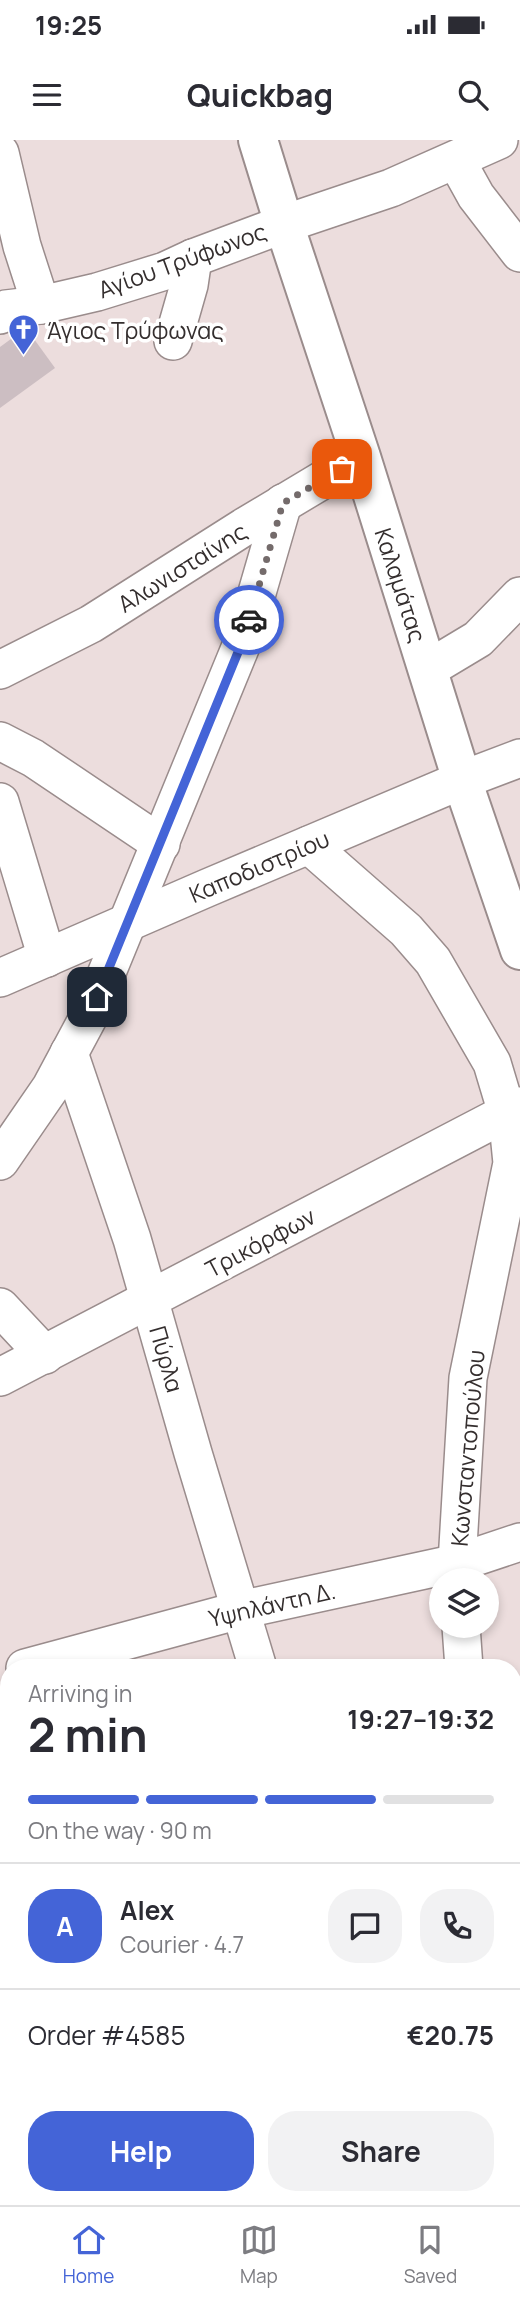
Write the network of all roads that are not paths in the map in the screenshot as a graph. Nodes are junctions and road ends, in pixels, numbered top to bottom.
1 (258, 140) edge
2 (499, 140) edge
3 (0, 153) edge
4 (456, 160) junction
5 (284, 224) junction
6 (520, 253) edge
7 (193, 258) junction
8 (12, 309) edge
9 (173, 341) dead end
10 (361, 457) junction
11 (283, 503) junction
12 (520, 596) edge
13 (428, 669) junction
14 (0, 670) edge
15 (0, 741) edge
16 (520, 758) edge
17 (462, 780) junction
18 (0, 802) edge
19 (161, 844) junction
20 (309, 845) junction
21 (127, 921) junction
22 (520, 950) edge
23 (47, 958) junction
24 (0, 978) edge
25 (69, 1053) junction
26 (514, 1110) edge
27 (0, 1161) edge
28 (150, 1300) junction
29 (0, 1307) edge
30 (45, 1354) junction
31 (0, 1377) edge
32 (520, 1542) edge
33 (458, 1568) edge
34 (466, 1568) edge
35 (429, 1577) edge
36 (240, 1610) junction
37 (462, 1638) edge
38 (58, 1659) edge
39 (255, 1659) edge
40 (463, 1659) edge

1 - 5 main road, Καλαμάτας
2 - 4 street, Αγίου Τρύφωνος
3 - 8 street
4 - 5 street, Αγίου Τρύφωνος
4 - 6 street
5 - 7 street, Αγίου Τρύφωνος
5 - 10 main road, Καλαμάτας
7 - 8 street, Αγίου Τρύφωνος
7 - 9 street
10 - 11 street, Αλωνισταίνης
10 - 13 main road, Καλαμάτας
11 - 14 street, Αλωνισταίνης
11 - 19 street
12 - 13 street
13 - 17 main road, Καλαμάτας
15 - 19 street
16 - 17 street, Καποδιστρίου
17 - 20 street, Καποδιστρίου
17 - 22 main road, Καλαμάτας
18 - 23 street
19 - 21 street
20 - 21 street, Καποδιστρίου
20 - 26 street, Κωνσταντοπούλου
21 - 23 street, Καποδιστρίου
21 - 25 street
23 - 24 street, Καποδιστρίου
25 - 27 street
25 - 28 street, Πύρλα
26 - 28 street, Τρικόρφων
26 - 33 street, Κωνσταντοπούλου
28 - 30 street, Τρικόρφων
28 - 36 street, Πύρλα
29 - 30 street
30 - 31 street, Τρικόρφων
32 - 34 street, Υψηλάντη Δ.
35 - 36 street, Υψηλάντη Δ.
36 - 38 street, Υψηλάντη Δ.
36 - 39 street, Πύρλα
37 - 40 street

